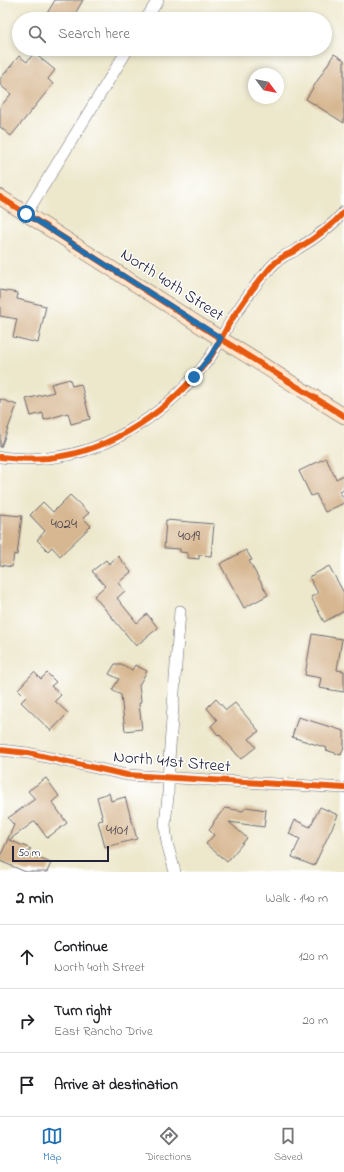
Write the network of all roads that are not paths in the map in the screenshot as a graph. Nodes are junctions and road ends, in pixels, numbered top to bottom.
1 (158, 0) edge
2 (150, 12) edge
3 (124, 56) edge
4 (0, 197) edge
5 (344, 212) edge
6 (26, 214) junction
7 (221, 338) junction
8 (344, 416) edge
9 (0, 458) edge
10 (180, 611) dead end
11 (0, 750) edge
12 (169, 778) junction
13 (344, 788) edge
14 (175, 872) edge

1 - 2 street
3 - 6 street
4 - 6 street, North 40th Street
5 - 7 street
6 - 7 street, North 40th Street
7 - 8 street, North 40th Street
7 - 9 street
10 - 12 street
11 - 12 street, North 41st Street
12 - 13 street, North 41st Street
12 - 14 street

